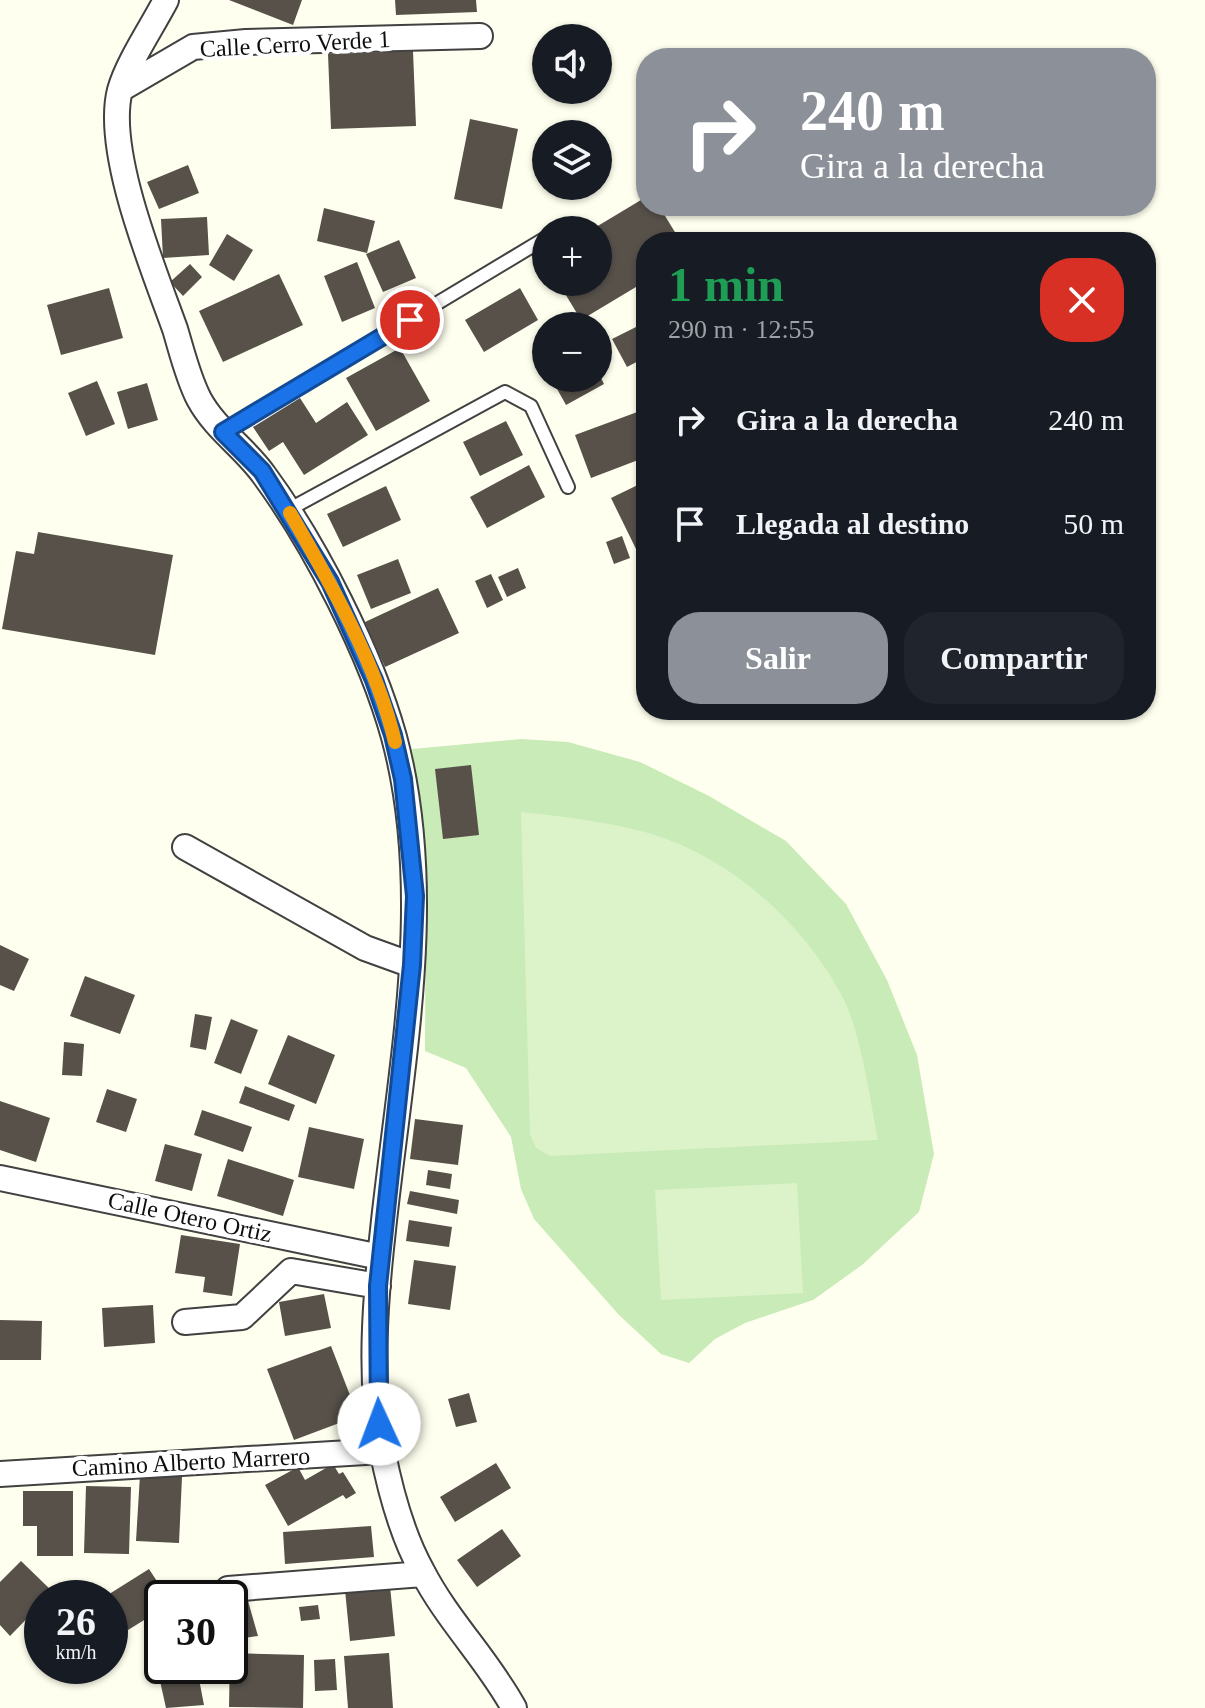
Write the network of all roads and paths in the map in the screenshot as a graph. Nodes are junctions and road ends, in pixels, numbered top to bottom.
1 (166, 0) edge
2 (480, 36) dead end
3 (121, 89) junction
4 (532, 246) edge
5 (223, 432) junction
6 (568, 487) dead end
7 (288, 510) junction
8 (185, 847) dead end
9 (412, 965) junction
10 (0, 1178) edge
11 (380, 1257) junction
12 (378, 1286) junction
13 (185, 1322) dead end
14 (382, 1451) junction
15 (0, 1474) edge
16 (423, 1574) junction
17 (248, 1587) edge
18 (514, 1708) edge

1 - 3 street
2 - 3 street, Calle Cerro Verde 1
3 - 5 street
4 - 5 lane
5 - 7 street
6 - 7 lane
7 - 9 street
8 - 9 street
9 - 11 street
10 - 11 street, Calle Otero Ortiz
11 - 12 street
12 - 13 street
12 - 14 street
14 - 15 street, Camino Alberto Marrero
14 - 16 street
16 - 17 street
16 - 18 street

